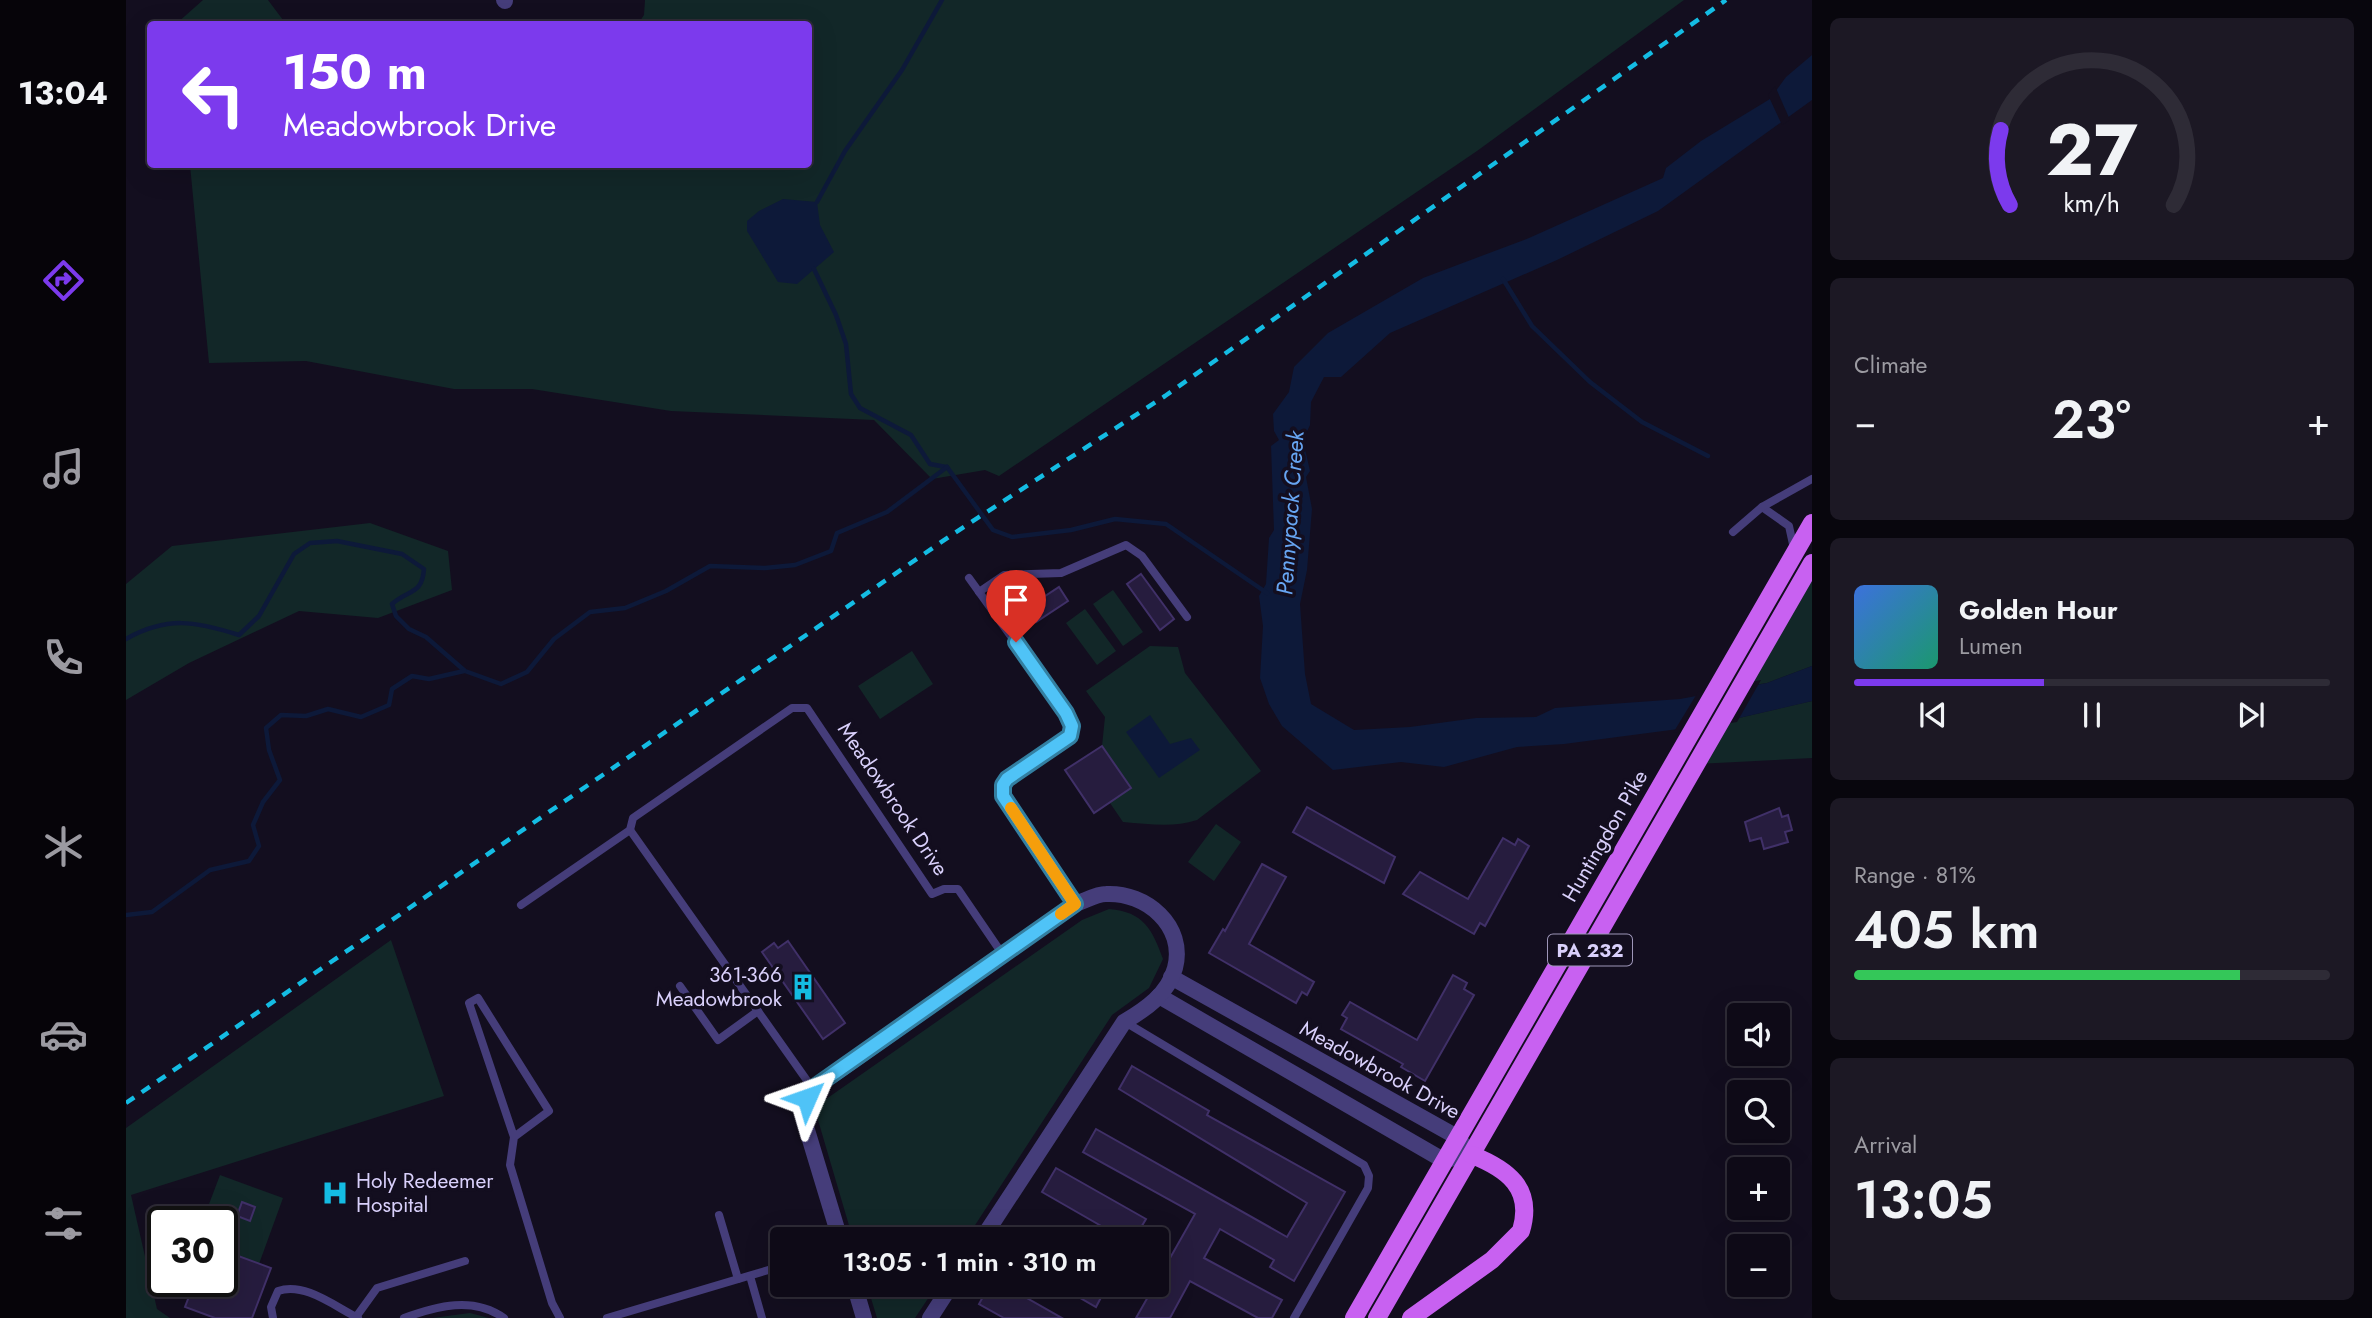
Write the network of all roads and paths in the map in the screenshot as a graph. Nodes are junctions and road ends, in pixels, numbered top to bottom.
1 (1812, 479) edge
2 (1762, 507) junction
3 (1812, 523) edge
4 (1733, 532) dead end
5 (1795, 552) junction
6 (1812, 564) edge
7 (969, 578) dead end
8 (979, 592) junction
9 (1187, 617) dead end
10 (630, 830) junction
11 (1075, 904) junction
12 (521, 905) dead end
13 (1003, 955) junction
14 (1171, 976) junction
15 (680, 986) dead end
16 (1159, 996) junction
17 (758, 1011) junction
18 (1125, 1022) junction
19 (813, 1088) junction
20 (514, 1137) junction
21 (1457, 1137) junction
22 (1472, 1155) junction
23 (1443, 1160) junction
24 (719, 1215) dead end
25 (837, 1227) edge
26 (990, 1227) edge
27 (465, 1261) dead end
28 (770, 1270) edge
29 (750, 1276) junction
30 (737, 1279) junction
31 (858, 1297) edge
32 (944, 1297) edge
33 (634, 1314) edge
34 (357, 1317) edge
35 (272, 1318) edge
36 (404, 1318) edge
37 (504, 1318) edge
38 (560, 1318) edge
39 (607, 1318) edge
40 (762, 1318) edge
41 (864, 1318) edge
42 (930, 1318) edge
43 (1294, 1318) edge
44 (1354, 1318) edge
45 (1377, 1318) edge
46 (1411, 1318) edge

1 - 2 lane
2 - 4 lane
2 - 5 lane
3 - 5 main road, Huntingdon Pike / PA 232
5 - 21 main road, Huntingdon Pike / PA 232
6 - 22 main road, Huntingdon Pike / PA 232
7 - 8 lane
8 - 9 lane
8 - 11 lane
10 - 12 lane
10 - 13 lane, Meadowbrook Drive
10 - 17 lane
11 - 13 street
11 - 14 street
13 - 19 street
14 - 16 street
14 - 21 street, Meadowbrook Drive
15 - 17 lane
16 - 18 street
16 - 23 street, Meadowbrook Drive
17 - 19 lane
18 - 26 street
18 - 43 lane
19 - 25 street
20 - 20 lane
20 - 38 lane
21 - 22 street, Meadowbrook Drive
21 - 23 main road, Huntingdon Pike / PA 232
22 - 23 street
22 - 45 main road, Huntingdon Pike / PA 232
22 - 46 main road
23 - 44 main road, Huntingdon Pike / PA 232
24 - 30 lane
27 - 34 lane
28 - 29 lane
29 - 30 lane
29 - 40 lane
30 - 33 lane
31 - 41 street
32 - 42 street
33 - 39 lane
34 - 35 lane
36 - 37 lane

